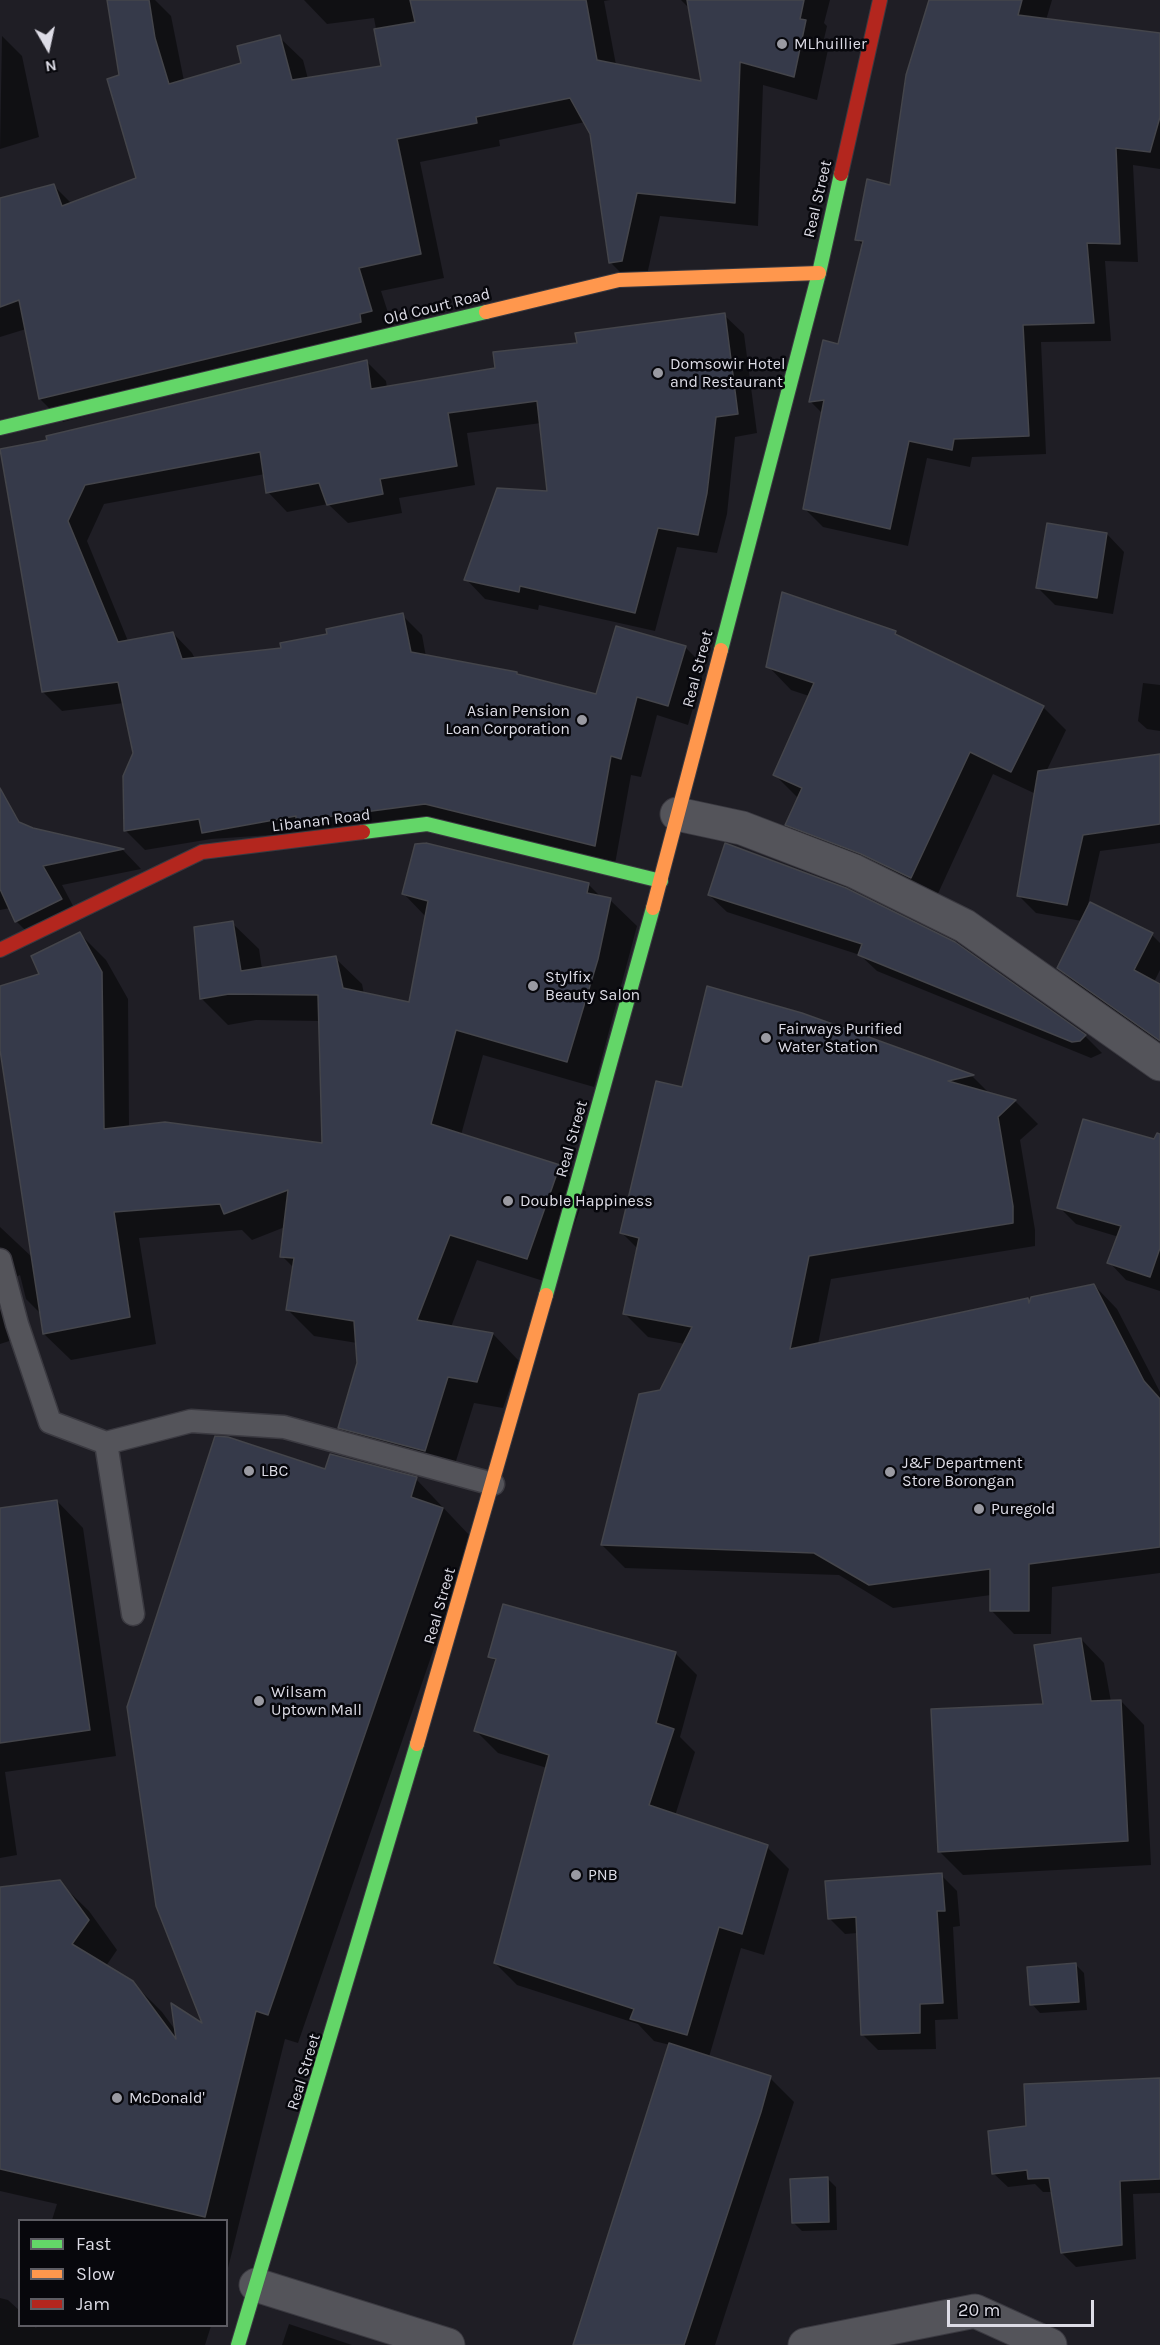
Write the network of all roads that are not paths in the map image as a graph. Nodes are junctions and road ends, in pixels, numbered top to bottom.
1 (880, 0) edge
2 (819, 273) junction
3 (0, 428) edge
4 (677, 814) junction
5 (661, 881) junction
6 (0, 950) edge
7 (1160, 1064) edge
8 (0, 1260) edge
9 (106, 1443) junction
10 (493, 1484) junction
11 (133, 1614) dead end
12 (256, 2285) junction
13 (975, 2311) junction
14 (238, 2345) edge
15 (448, 2345) edge
16 (805, 2345) edge
17 (982, 2345) edge
18 (1050, 2345) edge

1 - 2 main road, Real Street
2 - 3 main road, Old Court Road
2 - 4 main road, Real Street
4 - 5 main road, Real Street
4 - 7 street
5 - 6 main road, Libanan Road
5 - 10 main road, Real Street
8 - 9 lane
9 - 10 lane
9 - 11 lane
10 - 12 main road, Real Street
12 - 14 main road, Real Street
12 - 15 street
13 - 16 street
13 - 17 street
13 - 18 street

